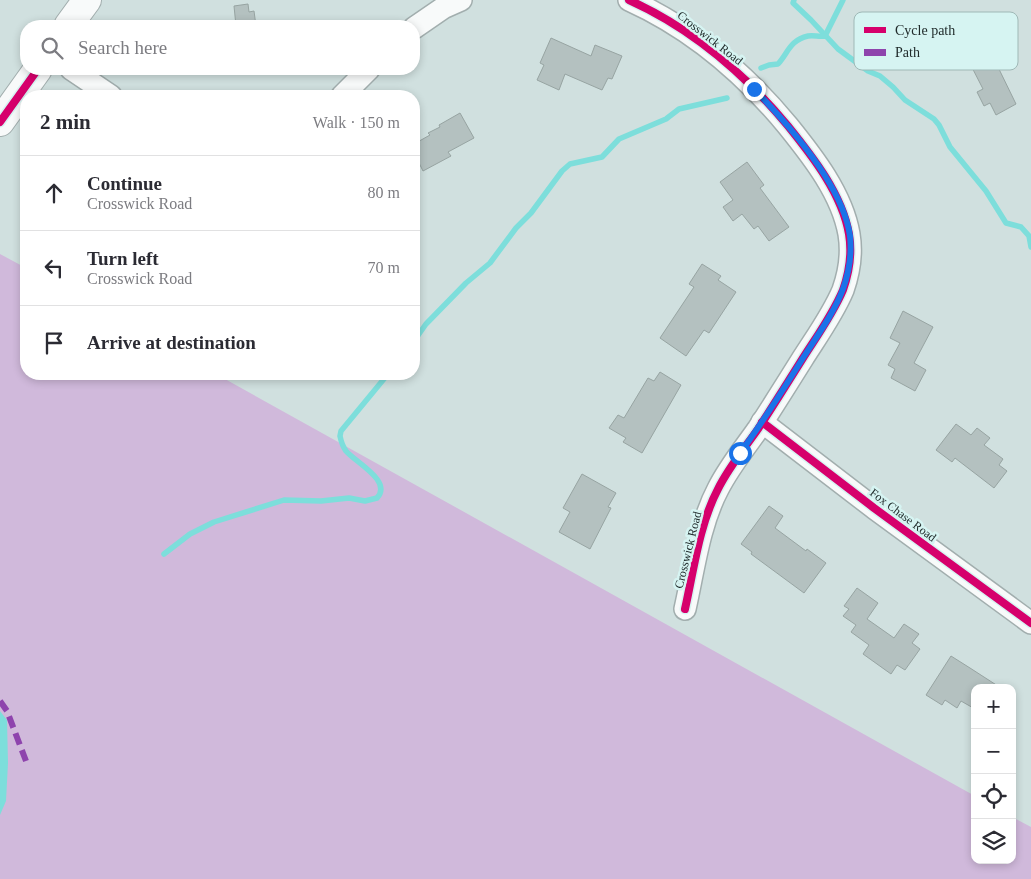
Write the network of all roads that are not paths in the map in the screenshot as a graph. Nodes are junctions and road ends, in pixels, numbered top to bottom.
1 (87, 0) edge
2 (461, 0) edge
3 (629, 0) edge
4 (72, 20) edge
5 (420, 24) edge
6 (34, 75) edge
7 (80, 75) edge
8 (363, 75) edge
9 (23, 90) edge
10 (102, 90) edge
11 (348, 90) edge
12 (20, 94) edge
13 (0, 122) edge
14 (762, 422) junction
15 (685, 609) dead end
16 (1031, 623) edge

1 - 4 street
2 - 5 street
3 - 14 street, Crosswick Road
6 - 9 street
7 - 10 street
8 - 11 street
12 - 13 street
14 - 15 street, Crosswick Road
14 - 16 street, Fox Chase Road

